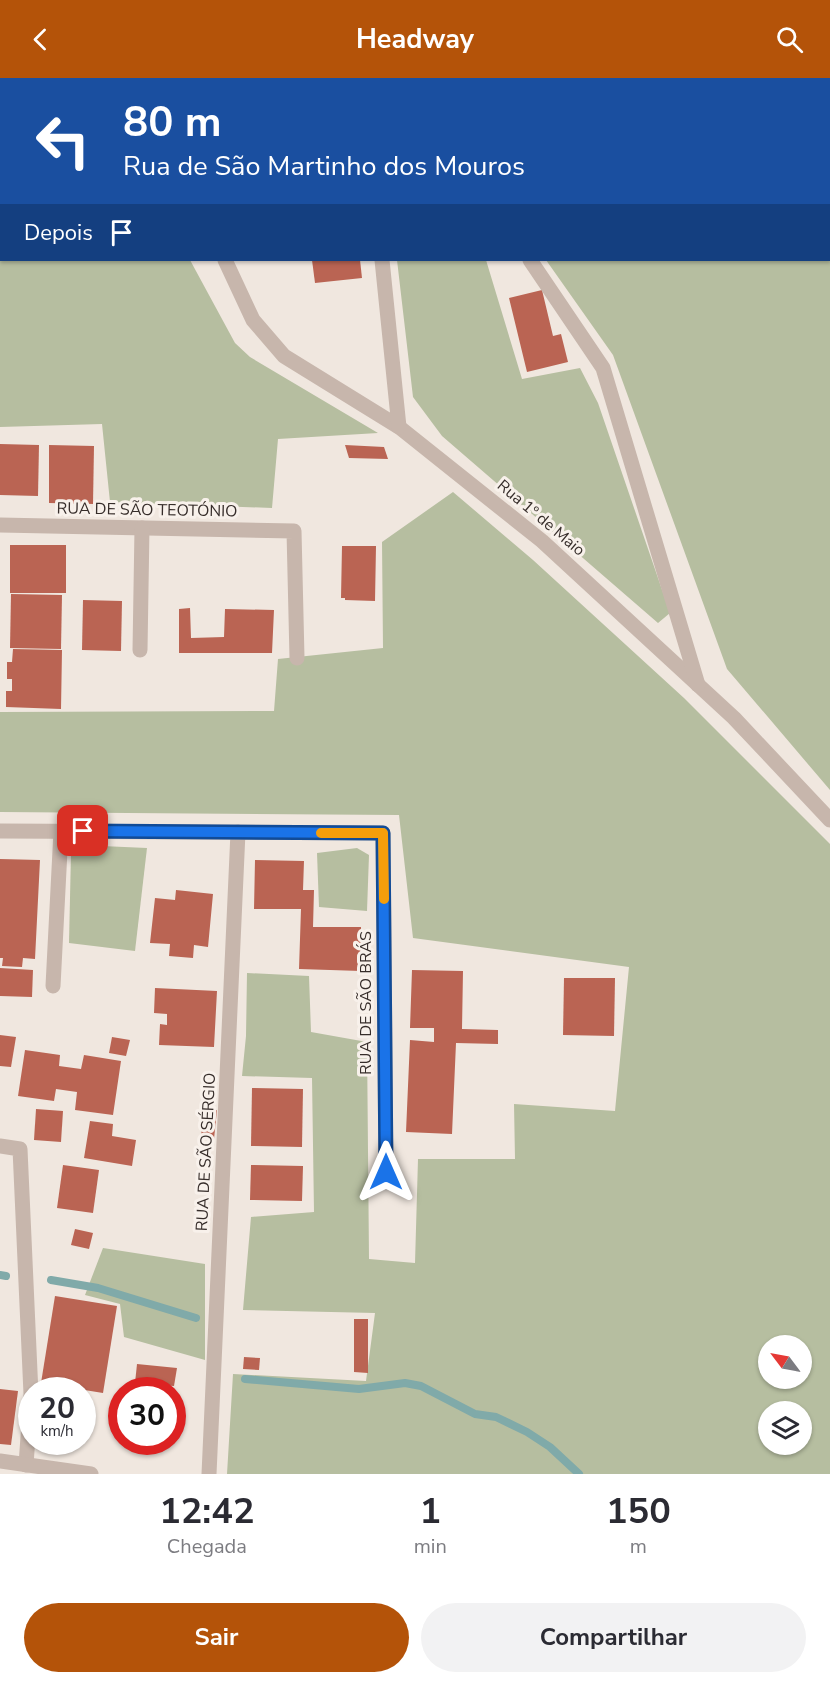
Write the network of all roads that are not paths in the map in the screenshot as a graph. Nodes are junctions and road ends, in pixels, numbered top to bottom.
1 (225, 261) edge
2 (382, 261) edge
3 (531, 261) edge
4 (399, 427) junction
5 (0, 525) edge
6 (142, 528) junction
7 (140, 650) dead end
8 (297, 658) dead end
9 (698, 685) junction
10 (830, 820) edge
11 (0, 831) edge
12 (61, 831) junction
13 (238, 832) junction
14 (53, 986) dead end
15 (0, 1146) edge
16 (386, 1172) dead end
17 (0, 1461) edge
18 (26, 1465) junction
19 (91, 1474) edge
20 (208, 1474) edge

1 - 4 street, Rua 1º de Maio
2 - 4 street
3 - 9 street
4 - 9 street, Rua 1º de Maio
5 - 6 street, RUA DE SÃO TEOTÓNIO
6 - 7 street
6 - 8 street, RUA DE SÃO TEOTÓNIO
9 - 10 street, Rua 1º de Maio
11 - 12 street
12 - 13 street
12 - 14 street
13 - 16 street, RUA DE SÃO BRÁS
13 - 20 street, RUA DE SÃO SÉRGIO
15 - 18 street
17 - 18 street
18 - 19 street

